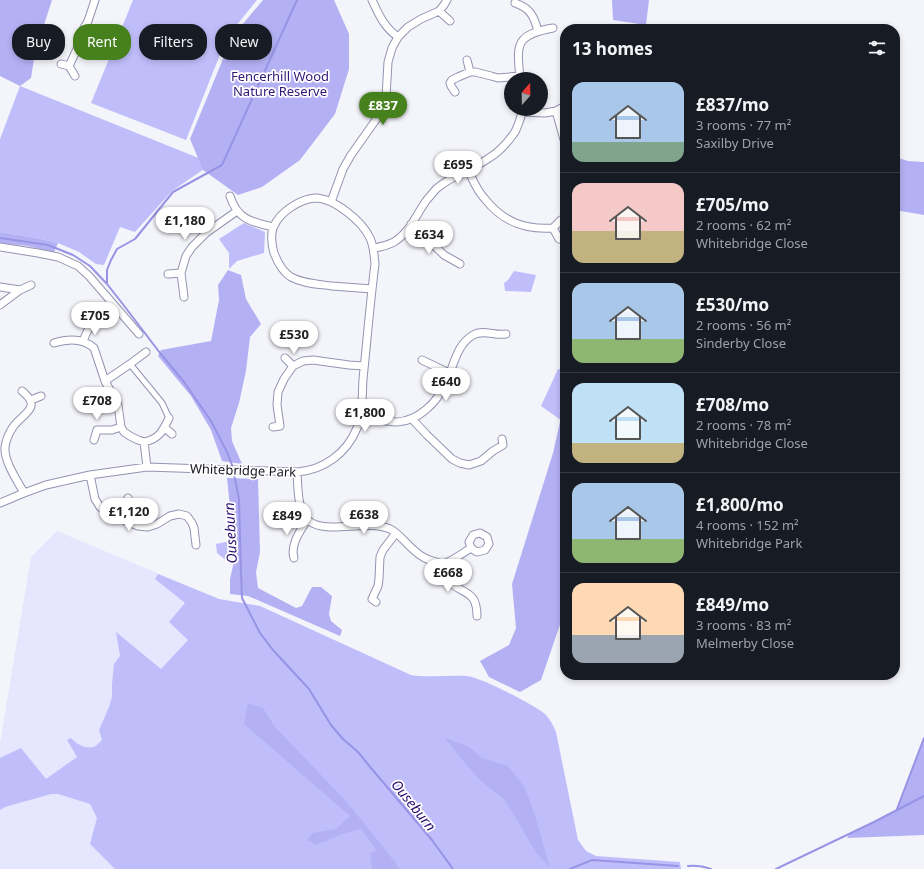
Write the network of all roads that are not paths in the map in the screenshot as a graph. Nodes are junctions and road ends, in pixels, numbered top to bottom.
1 (95, 0) edge
2 (372, 0) edge
3 (447, 0) edge
4 (515, 3) dead end
5 (440, 11) junction
6 (450, 21) dead end
7 (553, 28) dead end
8 (538, 31) junction
9 (398, 37) junction
10 (467, 60) dead end
11 (61, 64) dead end
12 (69, 66) junction
13 (470, 72) junction
14 (519, 72) edge
15 (75, 76) dead end
16 (504, 78) edge
17 (455, 92) dead end
18 (560, 109) edge
19 (556, 111) junction
20 (548, 112) edge
21 (520, 116) edge
22 (560, 126) edge
23 (468, 170) junction
24 (230, 196) dead end
25 (332, 202) junction
26 (237, 211) junction
27 (560, 221) edge
28 (411, 224) junction
29 (273, 227) junction
30 (553, 228) junction
31 (559, 239) dead end
32 (0, 247) edge
33 (374, 248) junction
34 (460, 264) dead end
35 (168, 274) dead end
36 (181, 274) junction
37 (31, 285) dead end
38 (0, 287) edge
39 (372, 289) junction
40 (20, 290) junction
41 (184, 297) dead end
42 (0, 305) edge
43 (89, 328) dead end
44 (139, 334) dead end
45 (503, 336) dead end
46 (84, 341) junction
47 (54, 343) dead end
48 (146, 352) dead end
49 (285, 358) dead end
50 (422, 360) dead end
51 (130, 364) junction
52 (293, 366) junction
53 (364, 366) junction
54 (449, 373) junction
55 (105, 381) junction
56 (22, 391) dead end
57 (41, 396) dead end
58 (31, 400) junction
59 (360, 416) junction
60 (169, 418) joint
61 (412, 419) junction
62 (279, 426) dead end
63 (121, 427) junction
64 (165, 428) junction
65 (172, 434) dead end
66 (94, 440) dead end
67 (144, 442) junction
68 (504, 445) dead end
69 (147, 467) junction
70 (297, 472) junction
71 (90, 475) junction
72 (24, 493) junction
73 (128, 498) dead end
74 (0, 503) edge
75 (120, 518) junction
76 (308, 520) junction
77 (396, 533) junction
78 (196, 545) dead end
79 (471, 548) dead end
80 (294, 558) dead end
81 (442, 564) junction
82 (372, 600) dead end
83 (477, 616) dead end

1 - 12 street
2 - 9 street
3 - 5 street
4 - 8 street
5 - 6 street
5 - 9 street
7 - 8 street
8 - 14 street
9 - 25 street
10 - 13 street
11 - 12 street
12 - 15 street
13 - 16 street
13 - 17 street
18 - 19 street
19 - 20 street
19 - 22 street
21 - 23 street
23 - 28 street
23 - 30 street
24 - 26 street
25 - 29 street
25 - 33 street
26 - 29 street
26 - 36 street
27 - 30 street
28 - 33 street
28 - 34 street
29 - 39 street
30 - 31 street
32 - 44 street
33 - 39 street
35 - 36 street
36 - 41 street
37 - 40 street
38 - 40 street
39 - 53 street, Whitebridge Park
40 - 42 street
43 - 46 street
45 - 54 street
46 - 47 street
46 - 55 street
48 - 51 street
49 - 52 street
50 - 54 street
51 - 55 street
51 - 60 street
52 - 53 street
52 - 62 street
53 - 59 street, Whitebridge Park
54 - 61 street
55 - 63 street
56 - 58 street
57 - 58 street
58 - 72 street
59 - 61 street
59 - 70 street, Whitebridge Park
60 - 64 street
61 - 68 street
63 - 66 street
63 - 67 street
64 - 65 street
64 - 67 street
67 - 69 street
69 - 70 street, Whitebridge Park
69 - 71 street, Whitebridge Park
70 - 76 street
71 - 72 street, Whitebridge Park
71 - 75 street
72 - 74 street, Whitebridge Park
73 - 75 street
75 - 78 street
76 - 77 street
76 - 80 street
77 - 81 street
77 - 82 street
79 - 81 street
81 - 83 street

